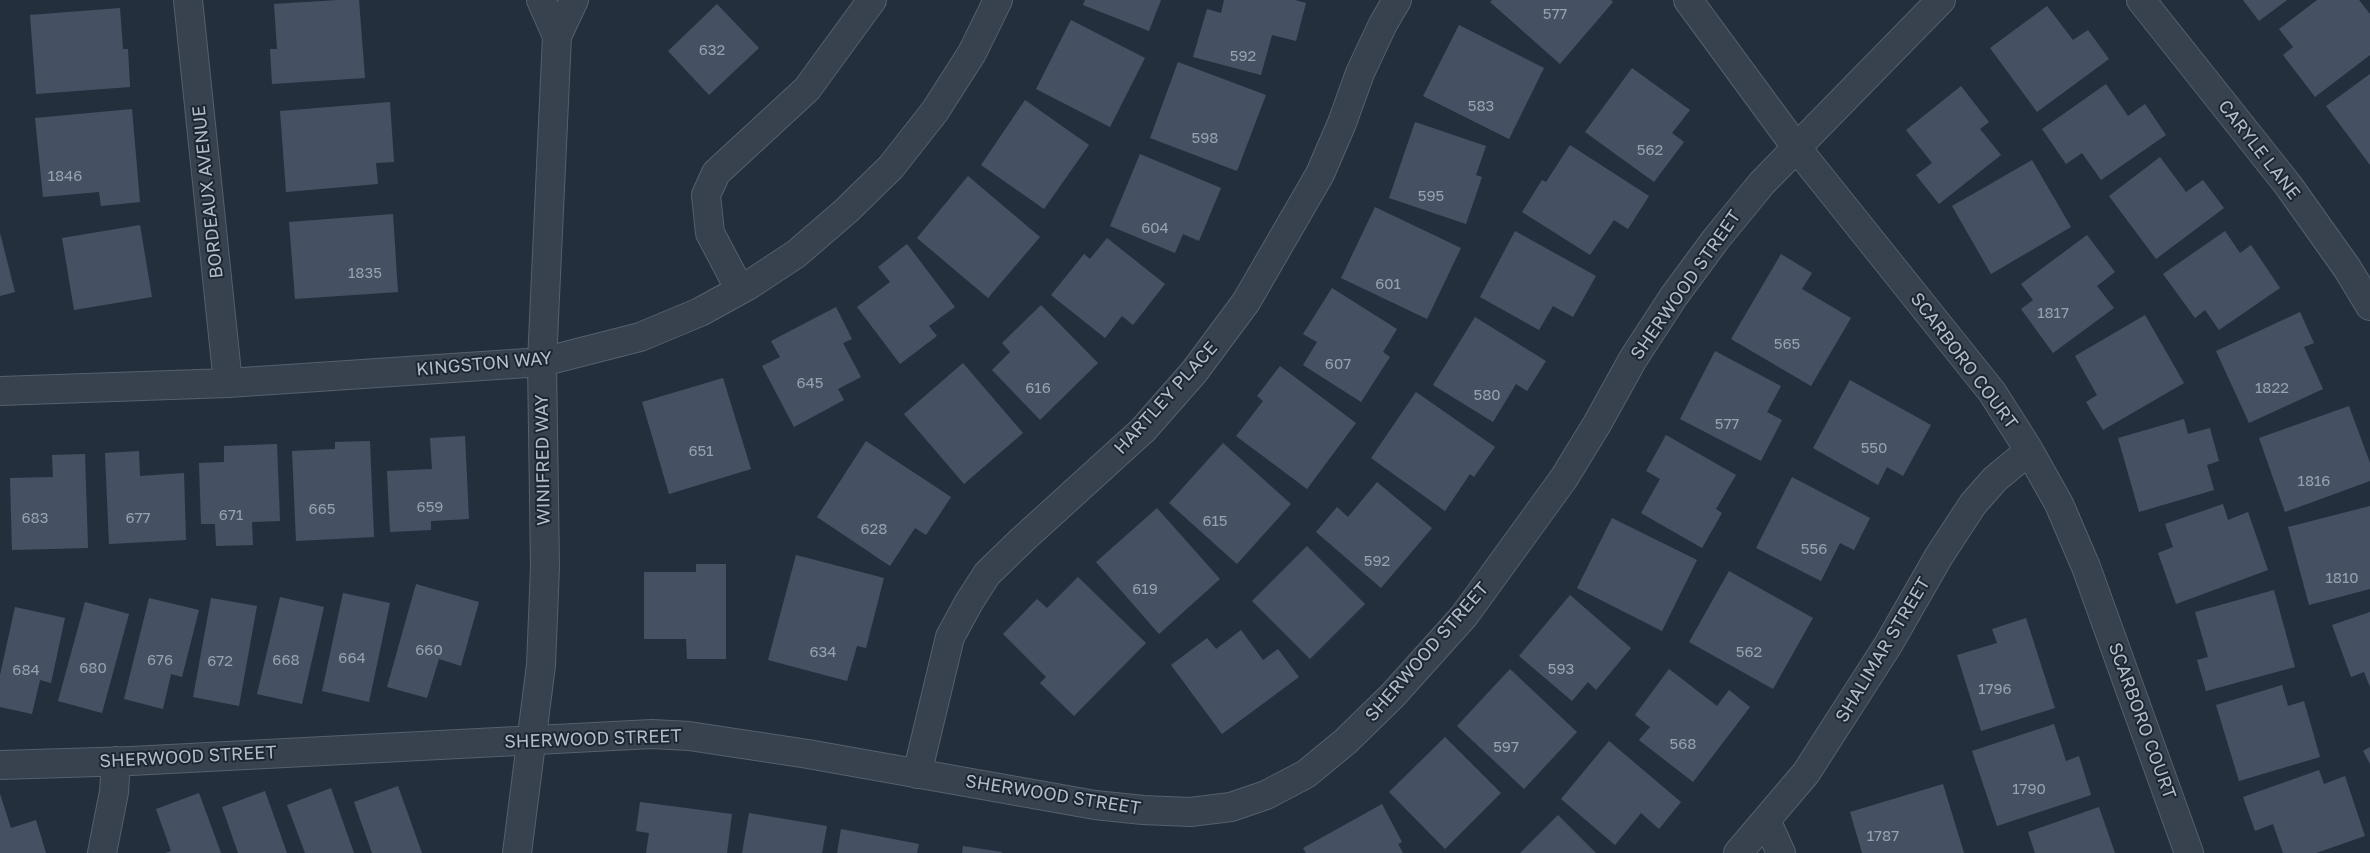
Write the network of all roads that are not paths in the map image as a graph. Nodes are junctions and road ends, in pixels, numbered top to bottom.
1 (188, 0) edge
2 (541, 0) edge
3 (574, 0) edge
4 (872, 0) edge
5 (998, 0) edge
6 (1398, 0) edge
7 (1688, 0) edge
8 (1941, 0) edge
9 (2141, 0) edge
10 (557, 36) junction
11 (1796, 147) junction
12 (740, 290) junction
13 (2370, 306) edge
14 (542, 362) junction
15 (228, 383) junction
16 (0, 391) edge
17 (2029, 451) junction
18 (533, 739) junction
19 (116, 761) junction
20 (0, 765) edge
21 (917, 774) junction
22 (1766, 820) junction
23 (102, 853) edge
24 (517, 853) edge
25 (1738, 853) edge
26 (1781, 853) edge
27 (2189, 853) edge

1 - 15 street, BORDEAUX AVENUE
2 - 10 street
3 - 10 street
4 - 12 street
5 - 12 street, KINGSTON WAY
6 - 21 street, HARTLEY PLACE
7 - 11 street, SCARBORO COURT
8 - 11 street, SHERWOOD STREET
9 - 13 street, CARYLE LANE
10 - 14 street, WINIFRED WAY
11 - 17 street, SCARBORO COURT
11 - 21 street, SHERWOOD STREET
12 - 14 street, KINGSTON WAY
14 - 15 street, KINGSTON WAY
14 - 18 street, WINIFRED WAY
15 - 16 street, KINGSTON WAY
17 - 22 street, SHALIMAR STREET
17 - 27 street, SCARBORO COURT
18 - 19 street, SHERWOOD STREET
18 - 21 street, SHERWOOD STREET
18 - 24 street, WINIFRED WAY
19 - 20 street, SHERWOOD STREET
19 - 23 street
22 - 25 street, SHALIMAR STREET
22 - 26 street

